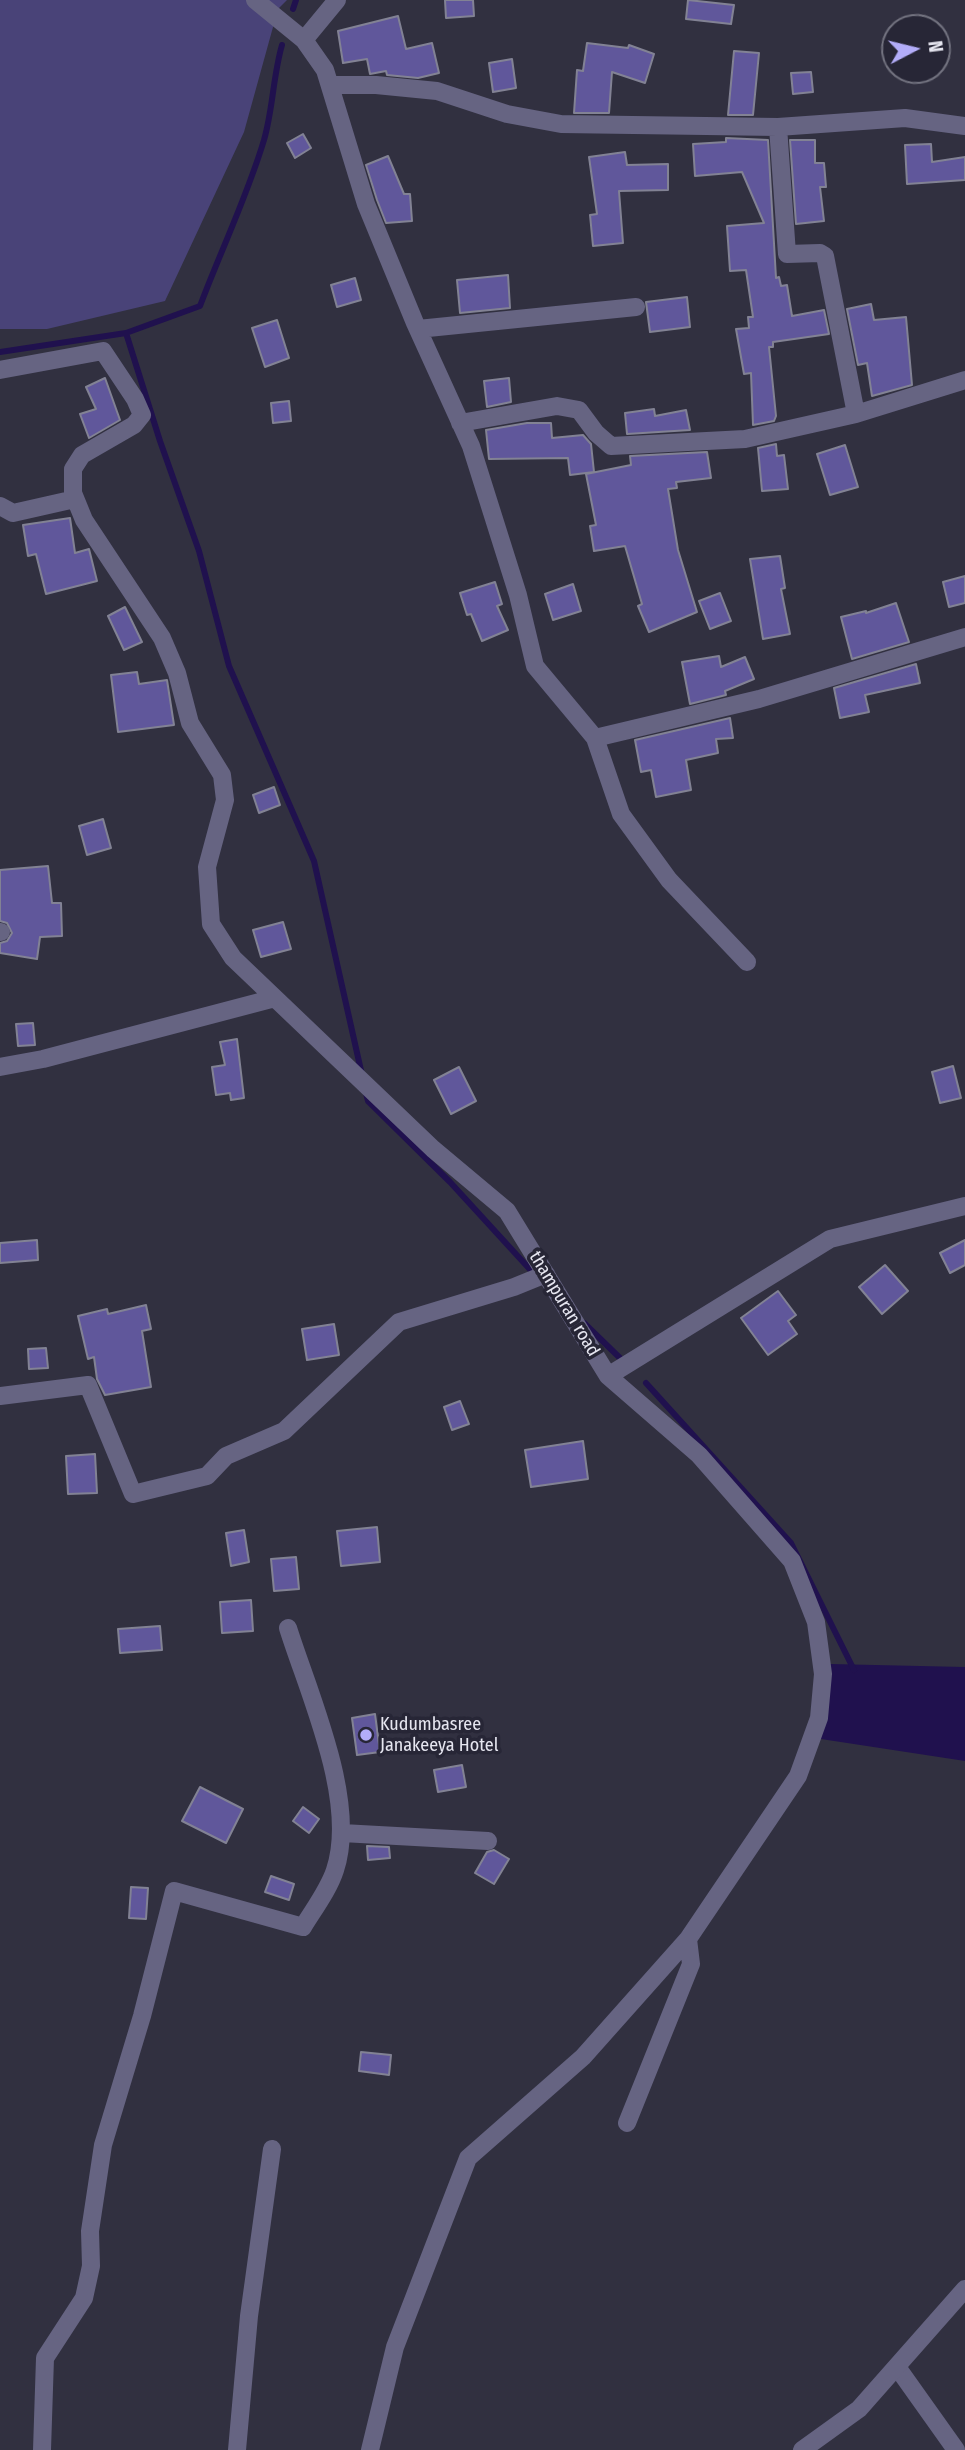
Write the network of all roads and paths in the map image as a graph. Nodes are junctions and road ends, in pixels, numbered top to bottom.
1 (255, 0) edge
2 (337, 0) edge
3 (304, 40) junction
4 (330, 85) junction
5 (965, 126) edge
6 (778, 127) junction
7 (636, 307) dead end
8 (418, 329) junction
9 (0, 370) edge
10 (965, 380) edge
11 (856, 414) junction
12 (460, 423) junction
13 (75, 499) junction
14 (0, 506) edge
15 (965, 638) edge
16 (595, 738) junction
17 (747, 962) dead end
18 (275, 998) junction
19 (0, 1067) edge
20 (965, 1206) edge
21 (545, 1274) junction
22 (608, 1376) junction
23 (0, 1396) edge
24 (288, 1629) dead end
25 (342, 1833) junction
26 (488, 1841) dead end
27 (688, 1939) junction
28 (627, 2123) dead end
29 (272, 2149) dead end
30 (965, 2288) edge
31 (897, 2367) junction
32 (42, 2450) edge
33 (237, 2450) edge
34 (370, 2450) edge
35 (802, 2450) edge
36 (956, 2450) edge

1 - 3 street
2 - 3 street
3 - 4 street
4 - 6 street
4 - 8 street
5 - 6 street
6 - 11 street
7 - 8 street
8 - 12 street
9 - 13 street
10 - 11 street
11 - 12 street
12 - 16 street
13 - 14 street
13 - 18 street, thampuran road
15 - 16 street
16 - 17 street
18 - 19 street
18 - 21 street, thampuran road
20 - 22 street
21 - 22 street, thampuran road
21 - 23 street
22 - 27 street, thampuran road
24 - 25 street
25 - 26 street
25 - 32 street
27 - 28 street
27 - 34 street, thampuran road
29 - 33 street
30 - 31 street
31 - 35 street
31 - 36 street

